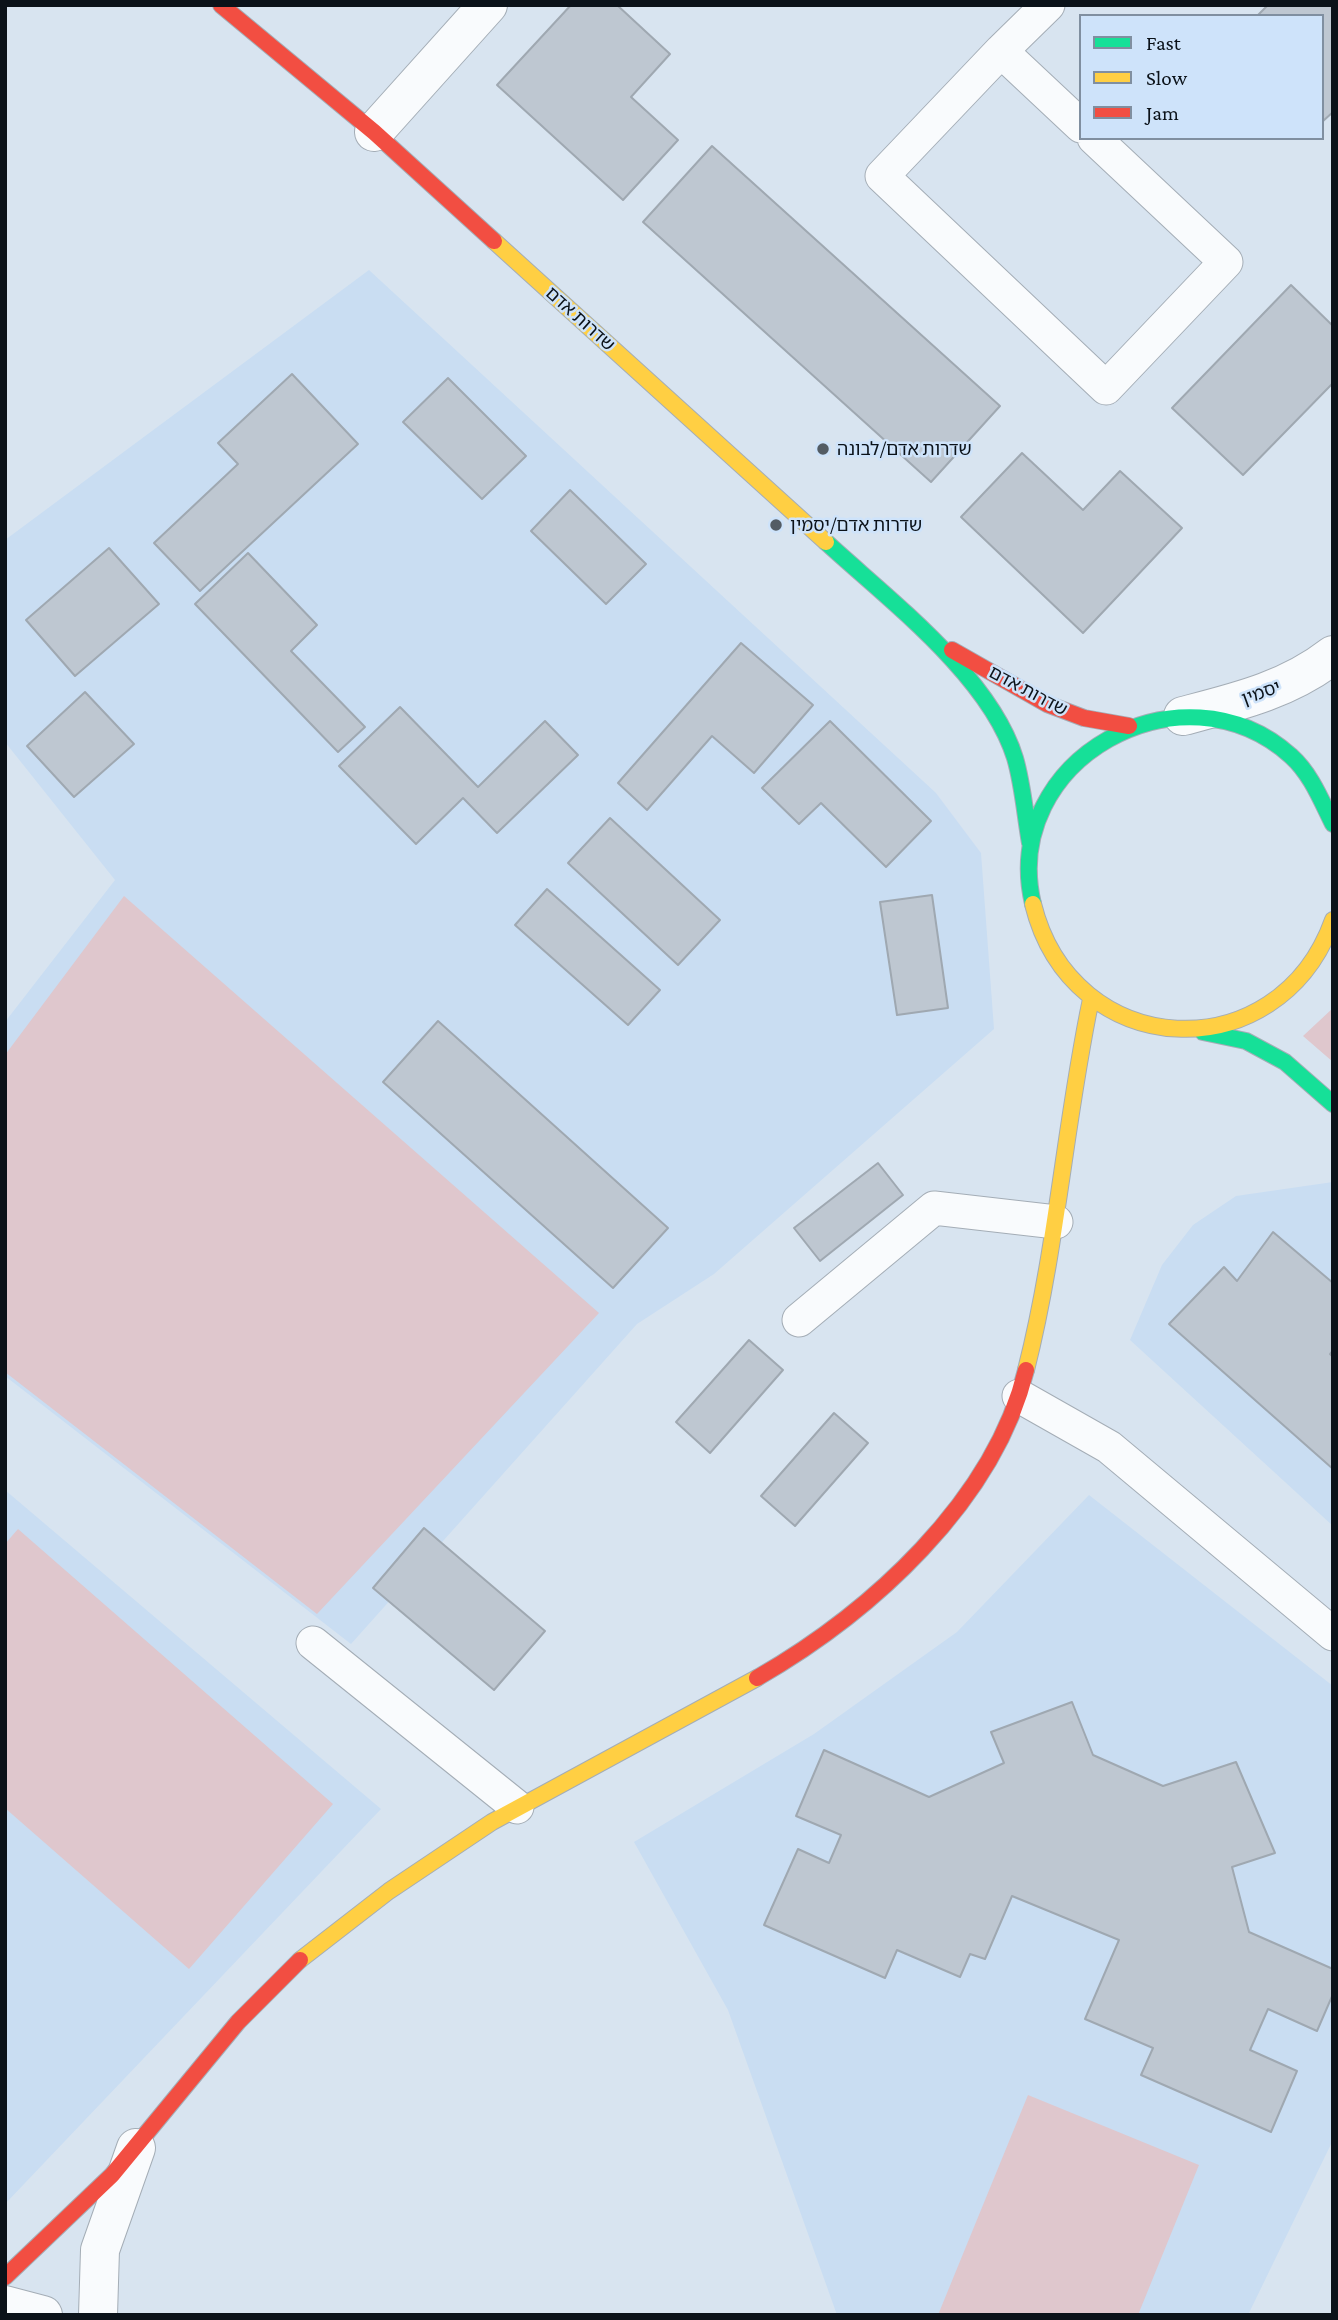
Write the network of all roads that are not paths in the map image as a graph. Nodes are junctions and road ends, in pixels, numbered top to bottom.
1 (221, 5) edge
2 (488, 5) edge
3 (1048, 5) edge
4 (1001, 51) junction
5 (1079, 124) edge
6 (374, 132) junction
7 (1096, 140) edge
8 (933, 639) junction
9 (1333, 655) edge
10 (1183, 716) junction
11 (1129, 726) junction
12 (1333, 824) edge
13 (1030, 843) junction
14 (1333, 920) edge
15 (1091, 999) junction
16 (1194, 1030) junction
17 (1333, 1104) edge
18 (1056, 1222) junction
19 (799, 1320) dead end
20 (1019, 1395) junction
21 (1333, 1634) edge
22 (313, 1643) dead end
23 (517, 1807) junction
24 (138, 2143) junction
25 (5, 2277) edge
26 (5, 2305) edge
27 (43, 2315) edge
28 (98, 2315) edge

1 - 6 street, שדרות אדם
2 - 6 street
3 - 4 lane
4 - 5 lane
4 - 7 lane
6 - 8 street, שדרות אדם
8 - 11 street, שדרות אדם
8 - 13 street, שדרות אדם
9 - 10 street, יסמין
10 - 11 street, שדרות אדם
10 - 12 street, שדרות אדם
11 - 13 street, שדרות אדם
13 - 15 street, שדרות אדם
14 - 16 street, שדרות אדם
15 - 16 street, שדרות אדם
15 - 18 street
16 - 17 street, שדרות אדם
18 - 19 lane
18 - 20 street
20 - 21 lane
20 - 23 street
22 - 23 lane
23 - 24 street
24 - 25 street
24 - 28 street
26 - 27 street

